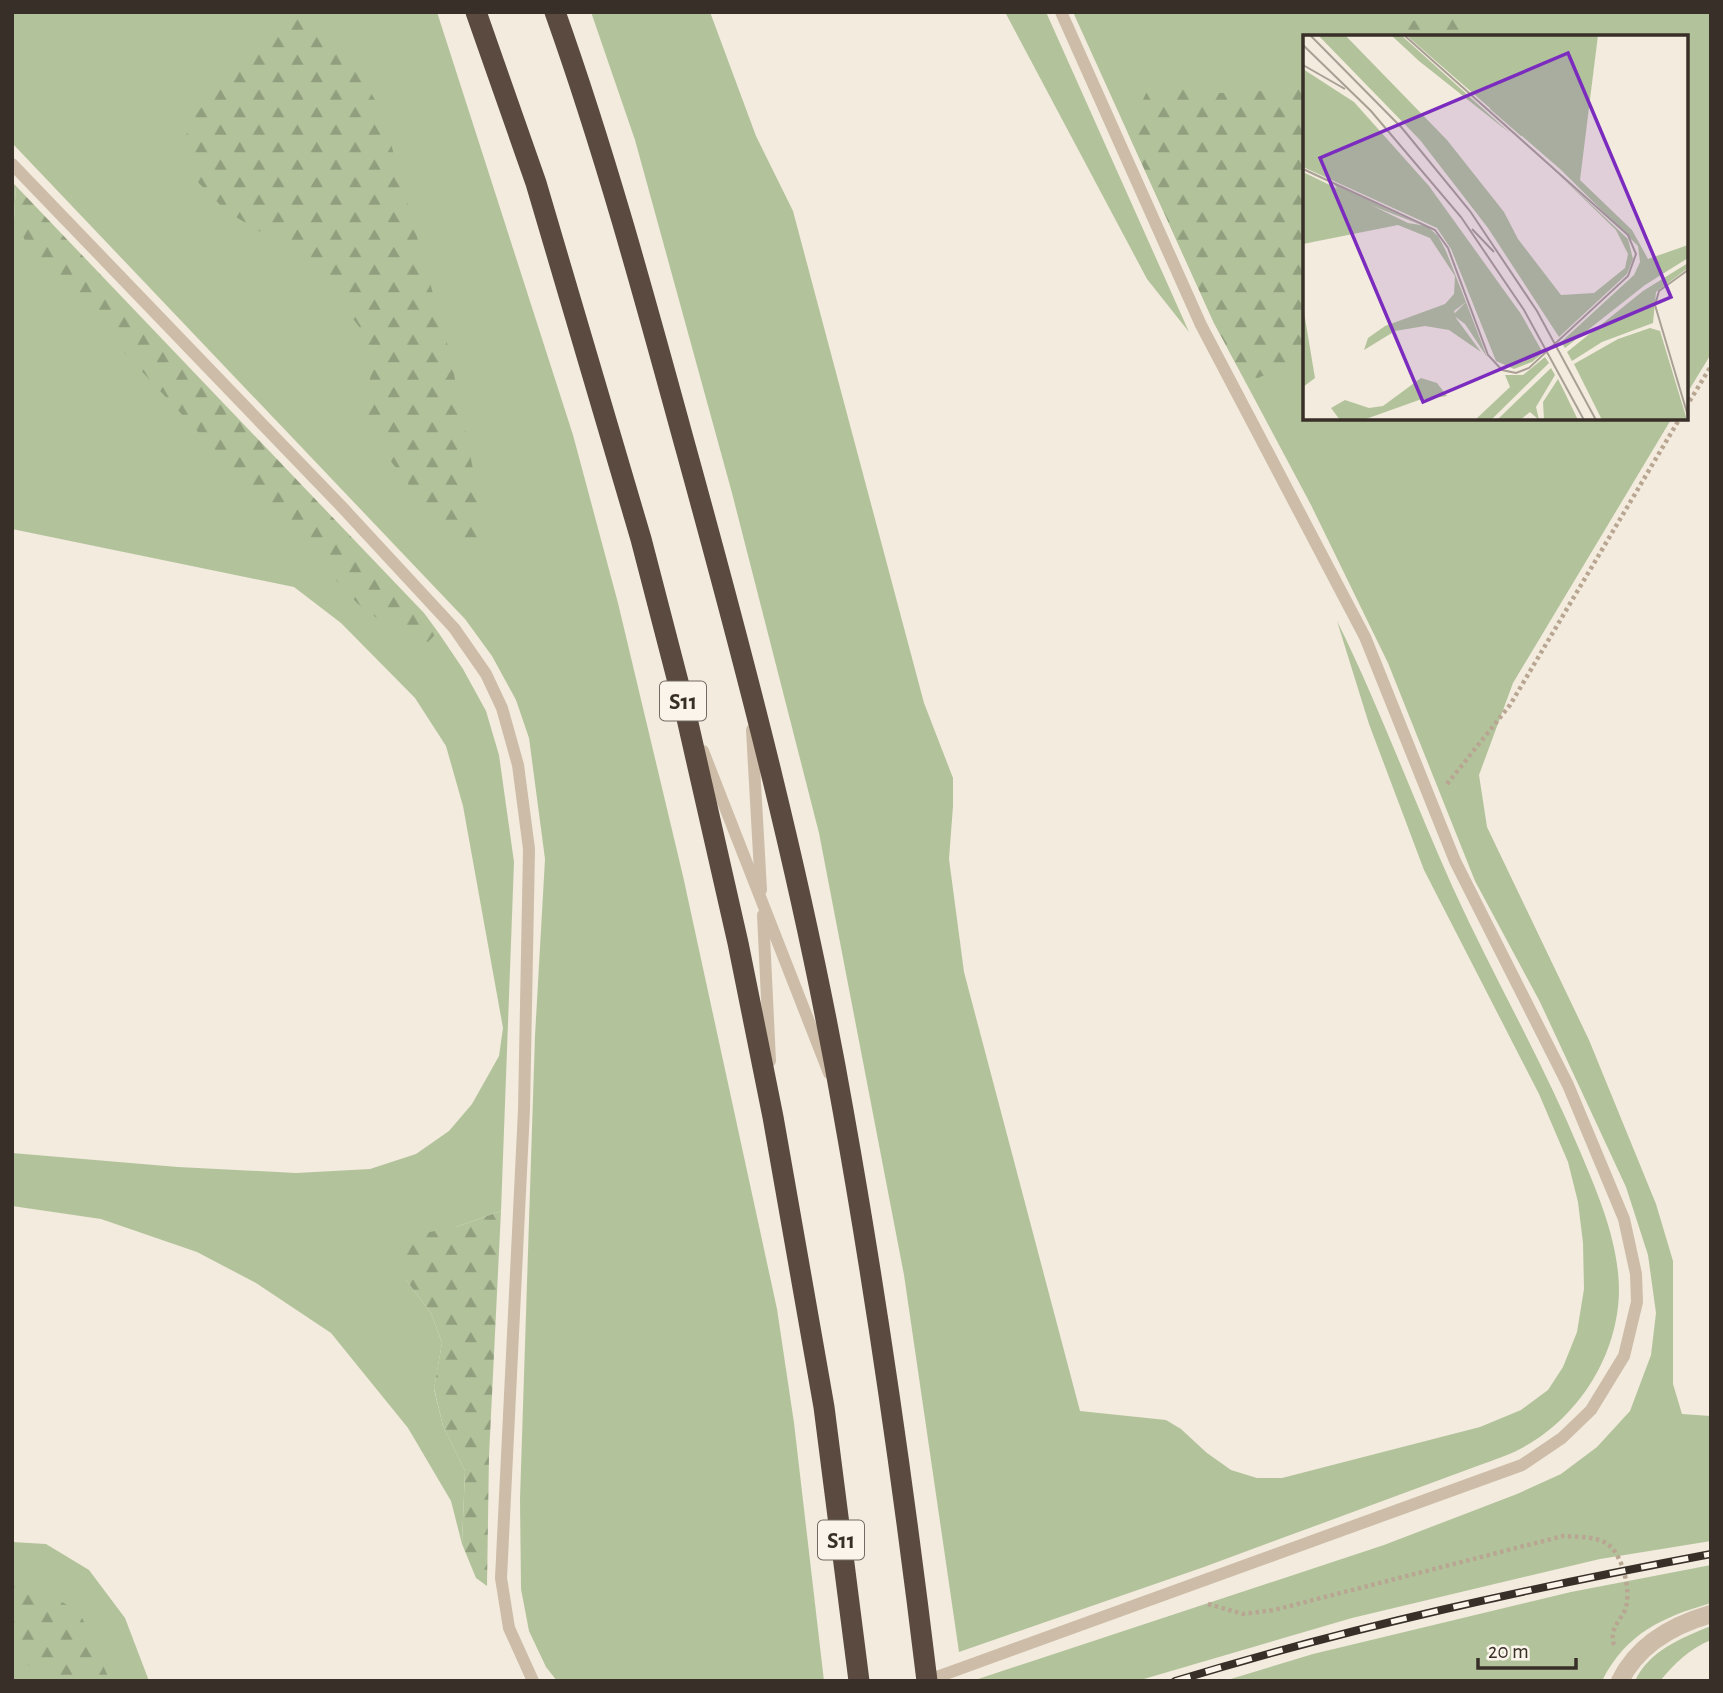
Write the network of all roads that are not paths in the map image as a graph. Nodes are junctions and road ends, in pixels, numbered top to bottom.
1 (476, 12) edge
2 (555, 12) edge
3 (1061, 12) edge
4 (12, 164) edge
5 (750, 685) junction
6 (683, 701) junction
7 (762, 902) junction
8 (843, 1109) junction
9 (773, 1117) junction
10 (1711, 1614) edge
11 (1622, 1676) edge
12 (858, 1677) edge
13 (533, 1681) edge
14 (927, 1681) edge

1 - 6 highway, S11
2 - 5 highway
3 - 14 lane
4 - 13 lane
5 - 7 lane
5 - 8 highway
6 - 7 lane
6 - 9 highway, S11
7 - 8 lane
7 - 9 lane
8 - 14 highway
9 - 12 highway, S11
10 - 11 street

